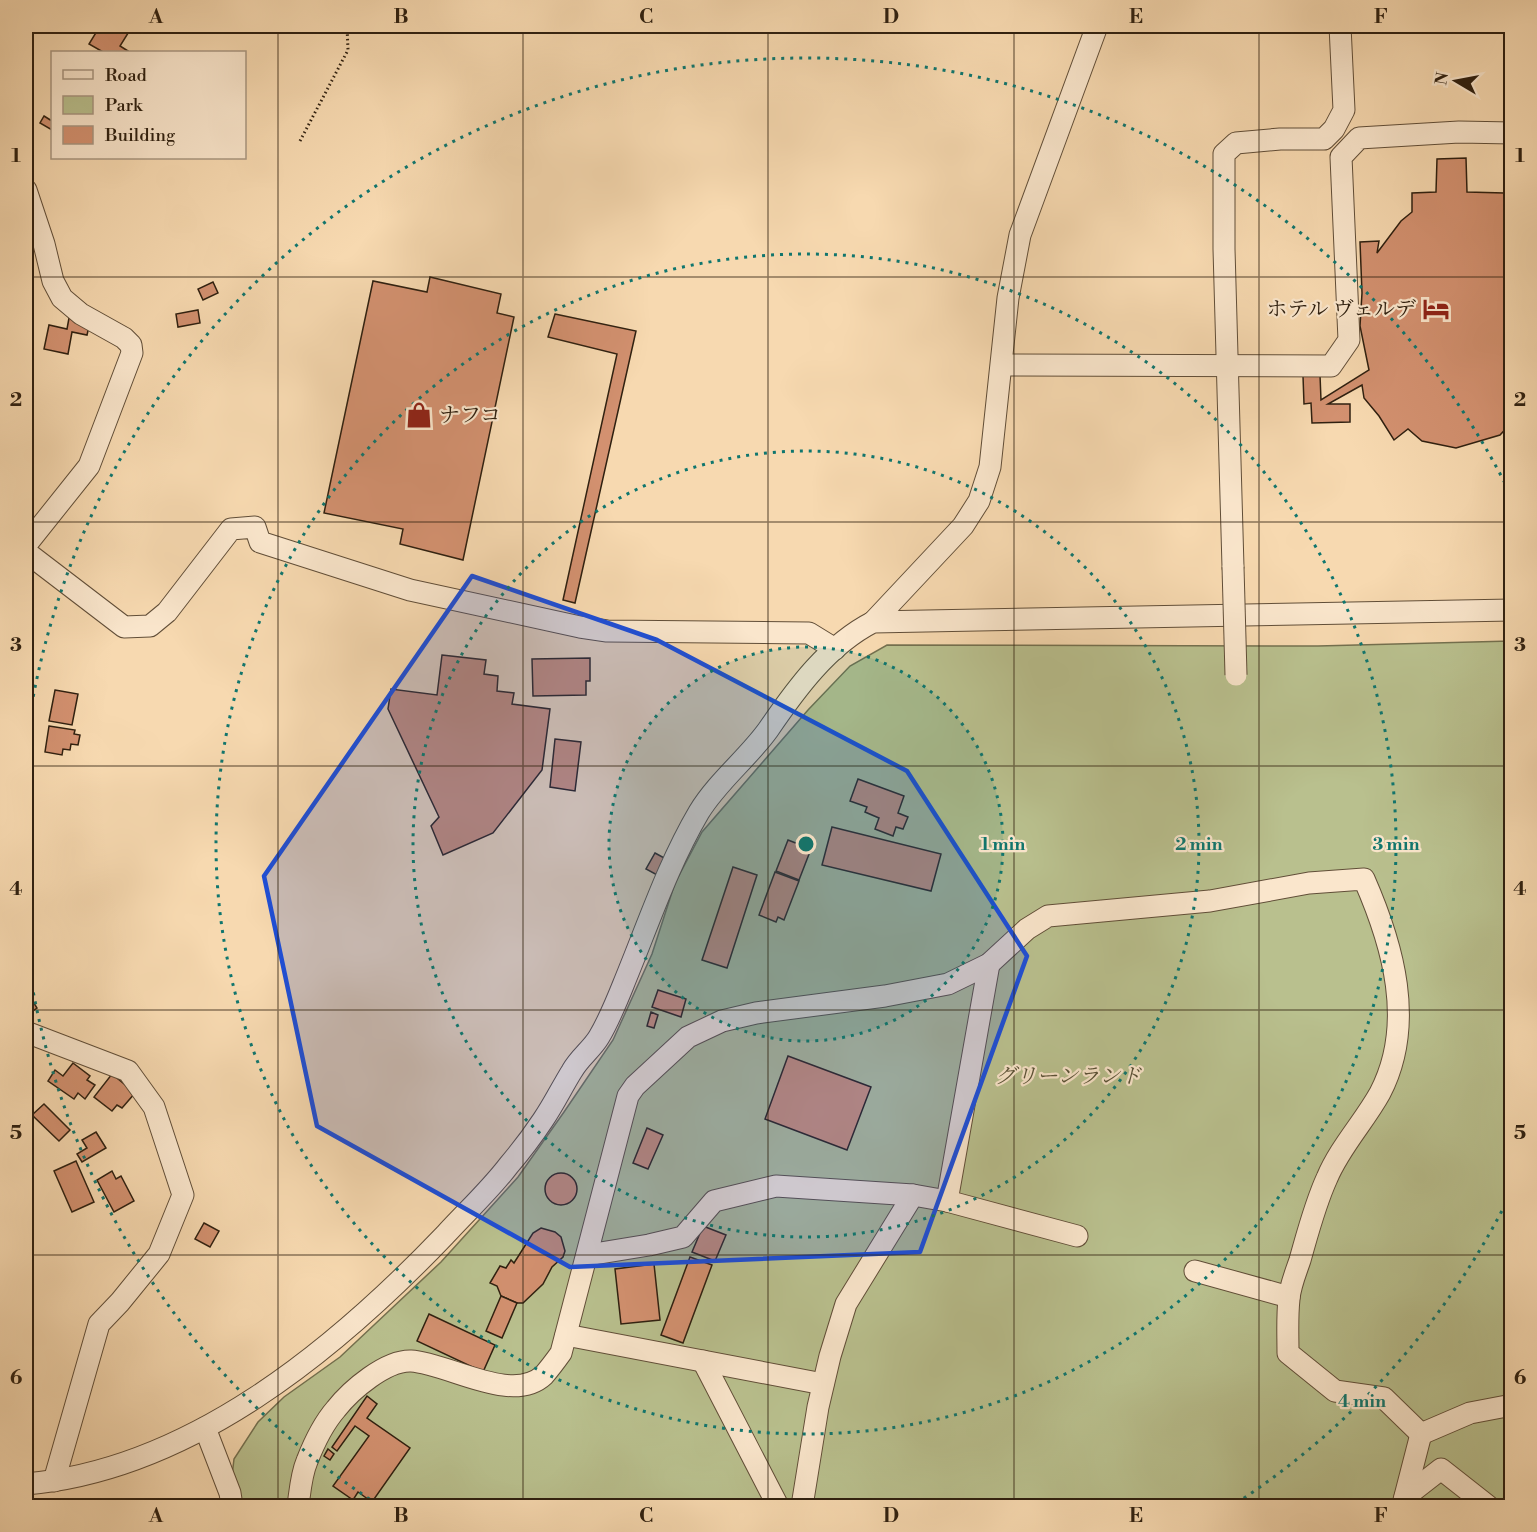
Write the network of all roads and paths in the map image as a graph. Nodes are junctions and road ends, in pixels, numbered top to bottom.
1 (347, 26) edge
2 (1097, 26) edge
3 (1340, 26) edge
4 (1512, 133) edge
5 (300, 141) dead end
6 (26, 189) edge
7 (1002, 365) junction
8 (1227, 367) junction
9 (26, 545) edge
10 (26, 552) edge
11 (1512, 610) edge
12 (873, 622) junction
13 (835, 649) junction
14 (1236, 675) dead end
15 (989, 964) junction
16 (26, 1032) edge
17 (913, 1195) junction
18 (947, 1201) junction
19 (1077, 1236) dead end
20 (588, 1255) junction
21 (1195, 1271) dead end
22 (1289, 1297) junction
23 (566, 1335) junction
24 (703, 1361) junction
25 (823, 1384) junction
26 (1512, 1405) edge
27 (205, 1428) junction
28 (1421, 1434) junction
29 (54, 1481) junction
30 (26, 1484) edge
31 (1403, 1502) edge
32 (232, 1506) edge
33 (298, 1506) edge
34 (778, 1506) edge
35 (802, 1506) edge
36 (1488, 1506) edge

1 - 5 path
2 - 7 street
3 - 8 street
4 - 8 street
6 - 9 street
7 - 8 street
7 - 12 street
8 - 14 street, bridge
10 - 13 street
11 - 12 street
12 - 13 street
13 - 27 street
15 - 18 street
15 - 20 street
15 - 22 street
16 - 29 street
17 - 18 street
17 - 20 street
17 - 25 street
18 - 19 street
20 - 23 street
21 - 22 street
22 - 28 street
23 - 24 street
23 - 33 street
24 - 25 street
24 - 34 street
25 - 35 street
26 - 28 street
27 - 29 street
27 - 32 street
28 - 31 street
29 - 30 street
31 - 36 street

